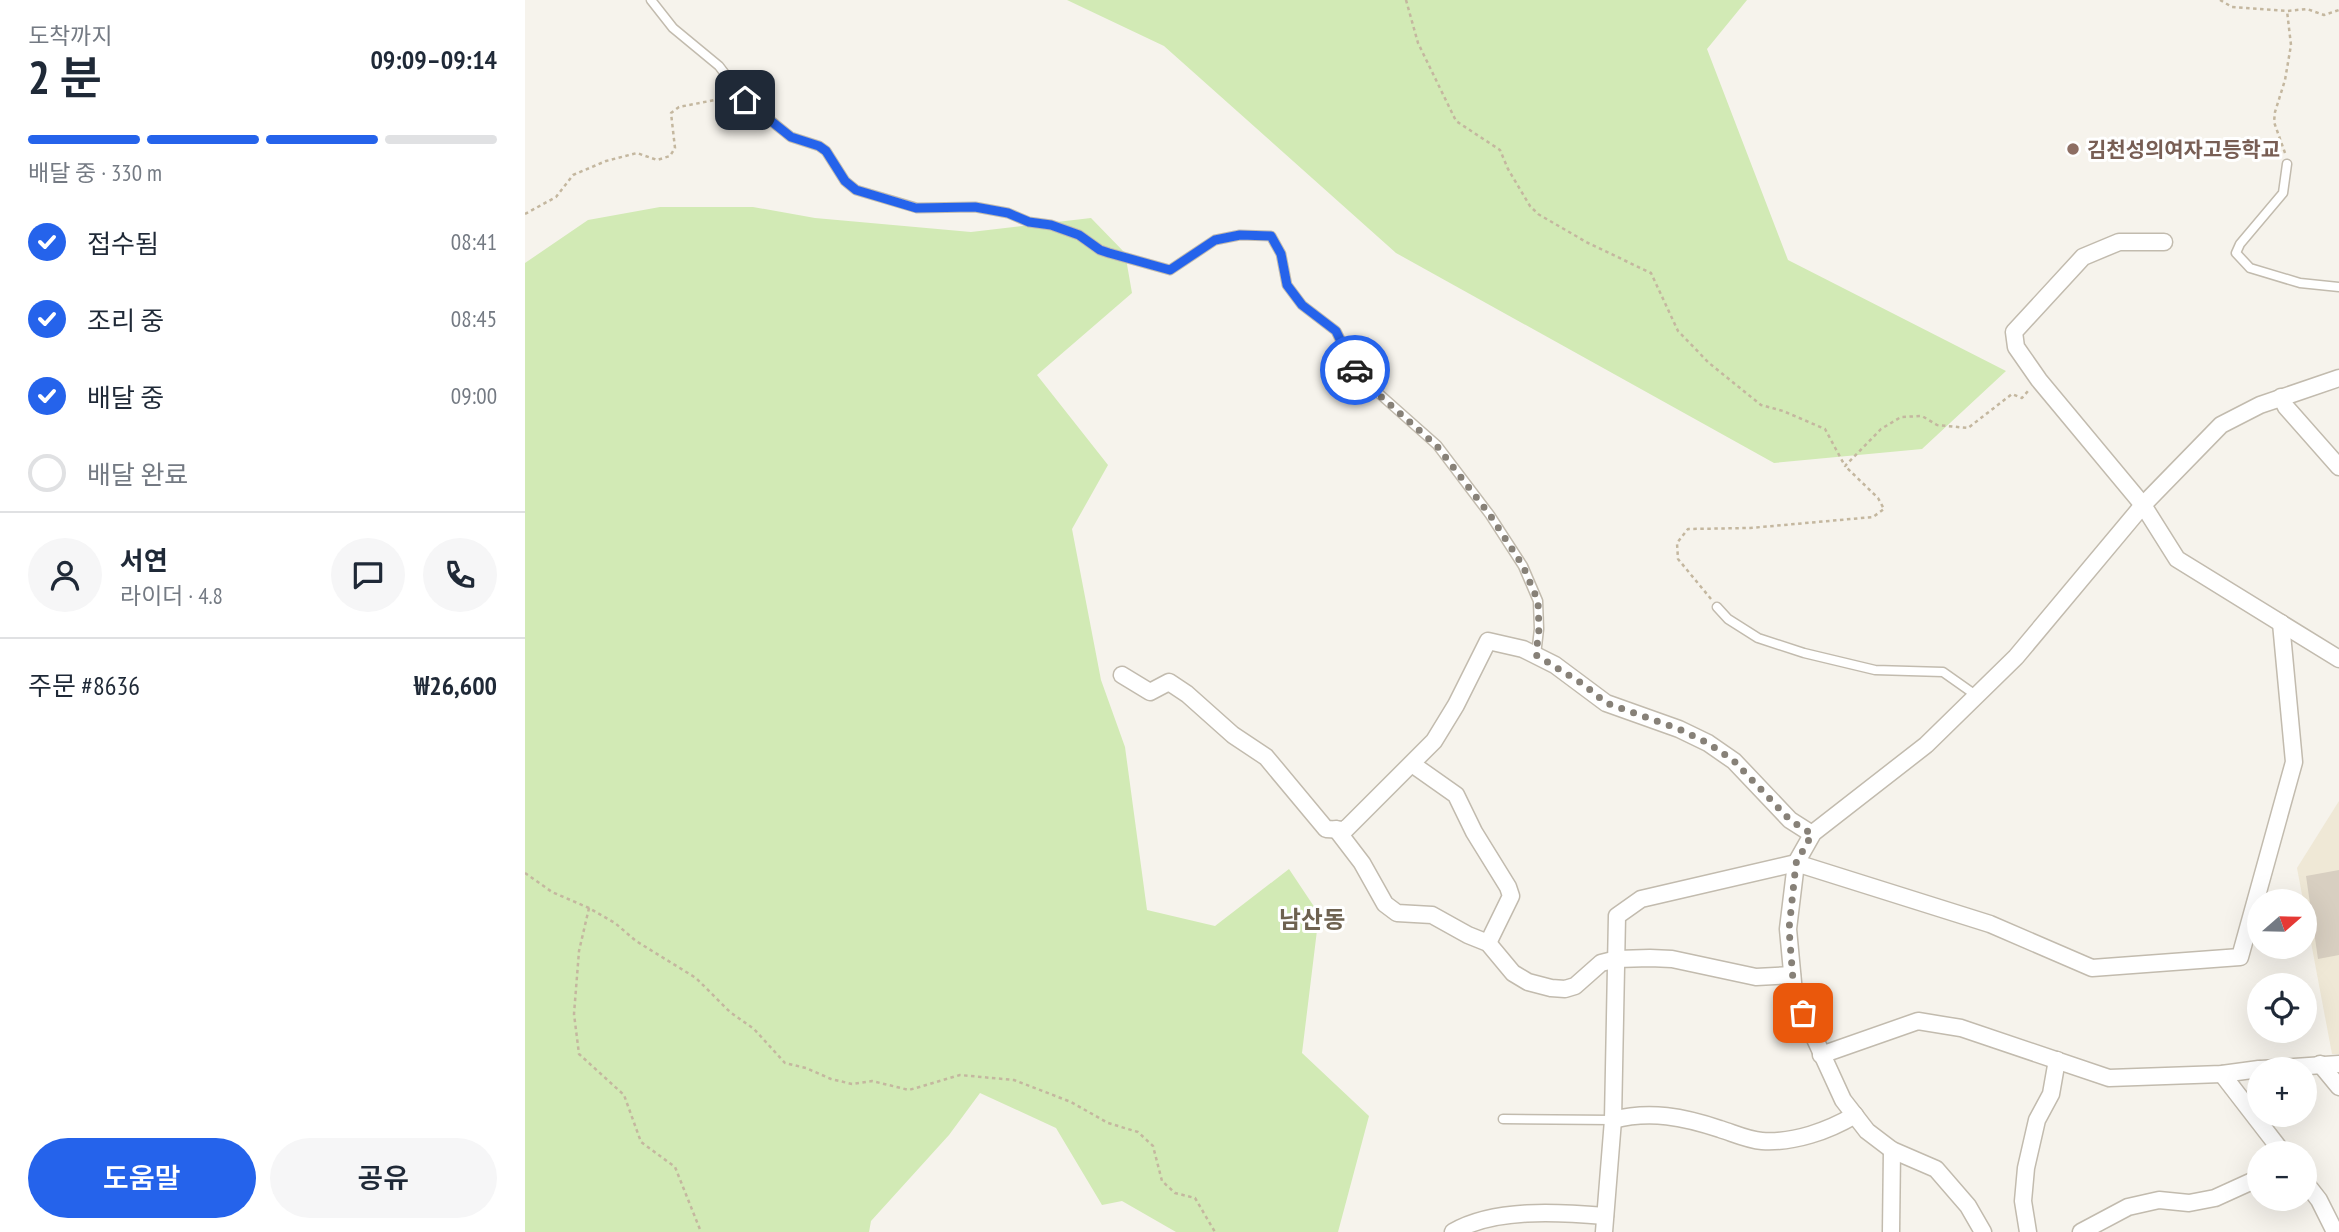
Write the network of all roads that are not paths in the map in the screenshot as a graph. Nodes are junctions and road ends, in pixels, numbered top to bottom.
1 (651, 0) edge
2 (2287, 164) road end
3 (2164, 242) dead end
4 (2339, 287) edge
5 (2339, 378) edge
6 (2281, 397) junction
7 (2339, 467) edge
8 (2143, 505) junction
9 (1717, 607) road end
10 (2281, 623) junction
11 (1536, 655) junction
12 (2339, 659) edge
13 (1122, 675) dead end
14 (1977, 696) junction
15 (1412, 764) junction
16 (1336, 829) junction
17 (1813, 833) junction
18 (1796, 863) junction
19 (1489, 943) junction
20 (1616, 959) junction
21 (1792, 975) junction
22 (1821, 1055) junction
23 (2057, 1060) junction
24 (2317, 1064) edge
25 (2320, 1064) junction
26 (2339, 1064) edge
27 (2247, 1071) edge
28 (2222, 1074) junction
29 (2339, 1087) edge
30 (1855, 1115) junction
31 (1503, 1119) dead end
32 (1613, 1120) junction
33 (2274, 1141) edge
34 (1892, 1150) junction
35 (2247, 1183) edge
36 (2317, 1197) edge
37 (2109, 1217) junction
38 (1604, 1224) edge
39 (1453, 1232) edge
40 (1891, 1232) edge
41 (1983, 1232) edge
42 (2028, 1232) edge
43 (2081, 1232) edge
44 (2118, 1232) edge
45 (2335, 1232) edge

1 - 11 lane
2 - 4 lane
3 - 8 street
5 - 6 street
6 - 7 street
6 - 8 street
8 - 10 street
8 - 14 street
9 - 14 lane
10 - 12 street
10 - 18 street
11 - 15 street
11 - 17 street
13 - 16 street
14 - 17 street
15 - 16 street
15 - 19 street
16 - 19 street
17 - 18 street
18 - 20 street
18 - 21 street
19 - 20 street
20 - 21 street
20 - 32 street
21 - 22 street
22 - 23 street
22 - 30 street
23 - 28 street
23 - 42 street
24 - 25 street
25 - 26 street
25 - 29 street
27 - 28 street
28 - 33 street
30 - 32 street
30 - 34 street
31 - 32 lane
32 - 38 street
34 - 40 street
34 - 41 street
35 - 37 street
36 - 45 street
37 - 43 street
37 - 44 street
38 - 39 street

